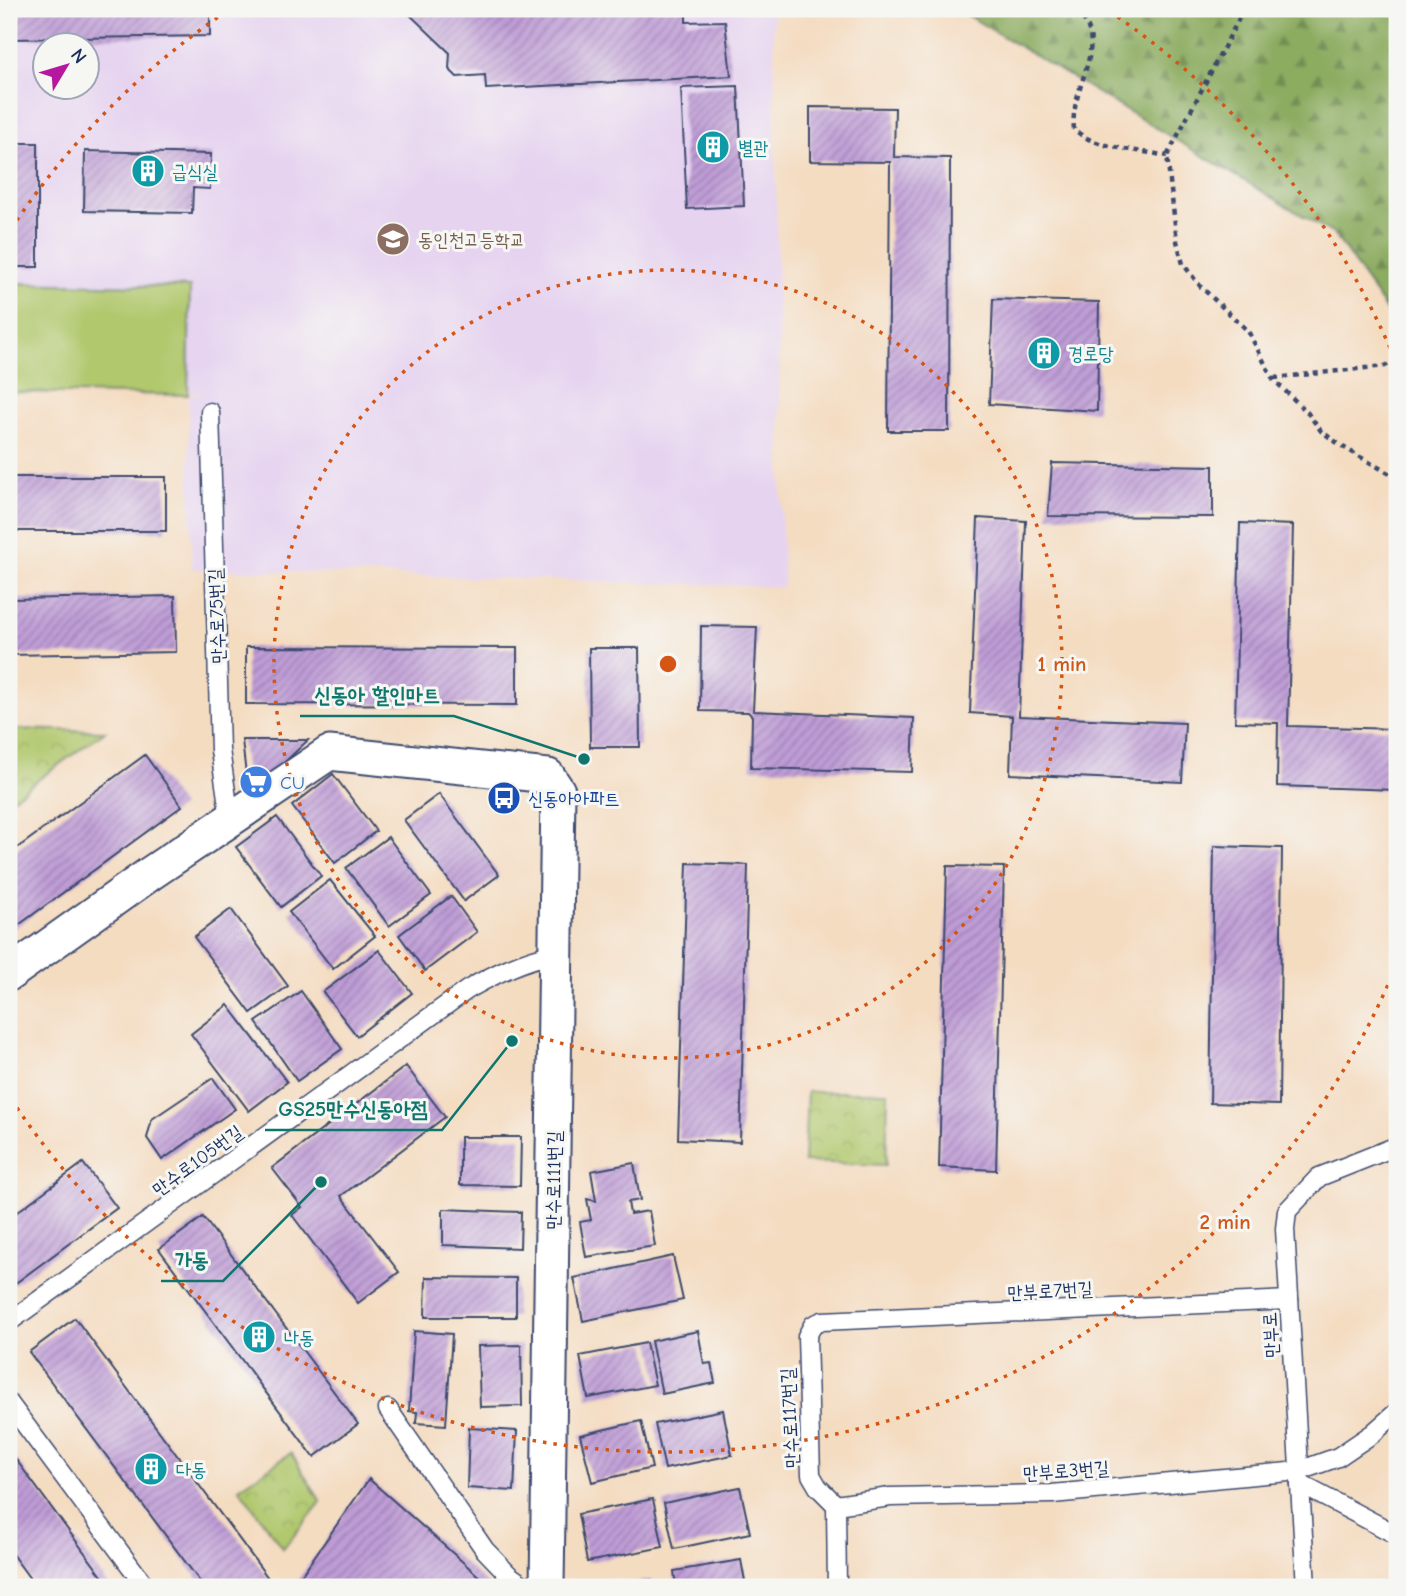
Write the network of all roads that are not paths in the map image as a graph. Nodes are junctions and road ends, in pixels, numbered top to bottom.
1 (210, 412) dead end
2 (230, 819) junction
3 (556, 953) junction
4 (9, 974) edge
5 (1397, 1146) edge
6 (1289, 1300) junction
7 (9, 1322) edge
8 (813, 1325) joint
9 (9, 1403) edge
10 (388, 1409) dead end
11 (1397, 1412) edge
12 (1300, 1478) junction
13 (836, 1505) junction
14 (1397, 1535) edge
15 (146, 1587) edge
16 (526, 1587) edge
17 (547, 1587) edge
18 (837, 1587) edge
19 (1306, 1587) edge

1 - 2 lane, 만수로75번길
2 - 3 street, 만수로111번길
2 - 4 street
3 - 7 lane, 만수로105번길
3 - 17 street, 만수로111번길
5 - 6 lane, 만부로
6 - 8 lane, 만부로7번길
6 - 12 lane, 만부로
8 - 13 lane, 만수로117번길
9 - 15 lane
10 - 16 lane
11 - 12 lane, 만부로3번길
12 - 13 lane, 만부로3번길
12 - 14 lane
12 - 19 lane, 만부로
13 - 18 lane

